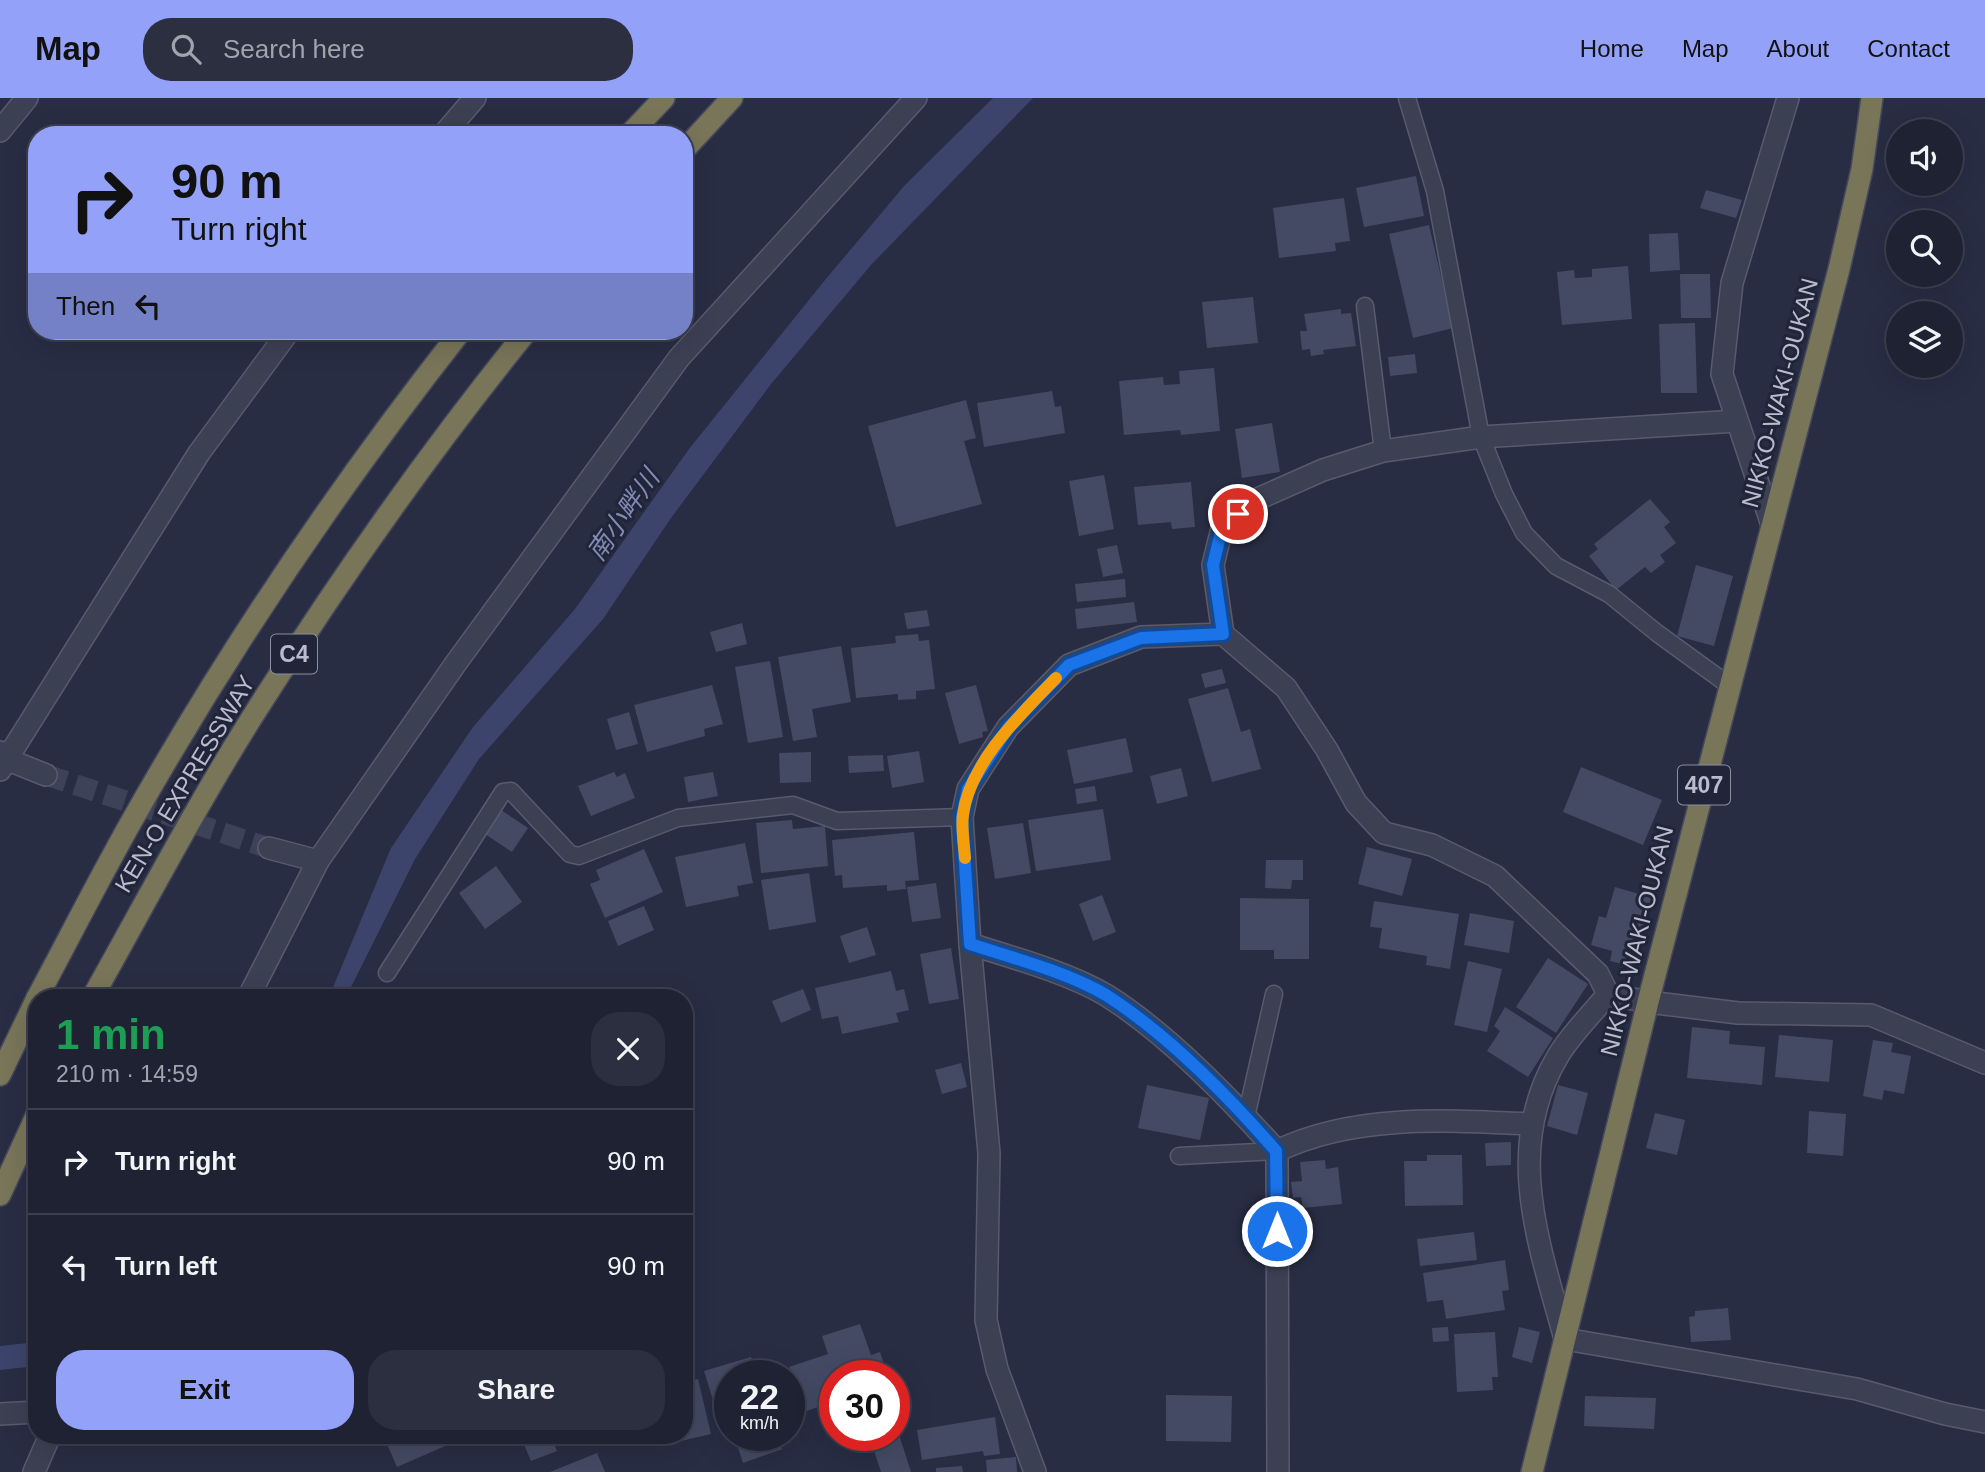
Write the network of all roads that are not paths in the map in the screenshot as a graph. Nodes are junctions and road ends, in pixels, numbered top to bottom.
1 (27, 98) edge
2 (475, 98) edge
3 (664, 98) edge
4 (732, 98) edge
5 (916, 98) edge
6 (1407, 98) edge
7 (1788, 98) edge
8 (1872, 98) edge
9 (451, 126) edge
10 (638, 126) edge
11 (0, 131) edge
12 (693, 140) edge
13 (1365, 306) dead end
14 (282, 340) edge
15 (454, 340) edge
16 (520, 340) edge
17 (1737, 421) junction
18 (1481, 437) junction
19 (1383, 451) junction
20 (1772, 525) junction
21 (1223, 634) junction
22 (1730, 686) junction
23 (2, 760) edge
24 (46, 775) tunnel mouth
25 (962, 817) junction
26 (269, 848) tunnel mouth
27 (318, 861) junction
28 (970, 944) junction
29 (387, 972) dead end
30 (42, 989) edge
31 (97, 989) edge
32 (253, 989) edge
33 (1274, 994) dead end
34 (1608, 994) junction
35 (1648, 1002) junction
36 (28, 1017) edge
37 (1985, 1063) edge
38 (0, 1075) edge
39 (1246, 1117) junction
40 (1530, 1124) junction
41 (28, 1134) edge
42 (1276, 1151) junction
43 (1179, 1156) dead end
44 (0, 1195) edge
45 (1565, 1339) junction
46 (28, 1412) edge
47 (0, 1414) edge
48 (1985, 1422) edge
49 (47, 1444) edge
50 (34, 1472) edge
51 (1035, 1472) edge
52 (1278, 1472) edge
53 (1532, 1472) edge

1 - 11 street
2 - 9 street
3 - 10 highway
4 - 12 highway
5 - 27 street
6 - 18 lane
7 - 17 street
8 - 20 highway, NIKKO-WAKI-OUKAN / 407
13 - 19 lane
14 - 23 street
15 - 30 highway, KEN-O EXPRESSWAY / C4
16 - 31 highway, KEN-O EXPRESSWAY / C4
17 - 18 street
17 - 20 street
18 - 19 street
18 - 22 lane
19 - 21 street
20 - 22 highway, NIKKO-WAKI-OUKAN / 407
21 - 25 street
21 - 34 street
22 - 35 highway, NIKKO-WAKI-OUKAN / 407
23 - 24 street
25 - 28 street
25 - 29 lane
26 - 27 street
27 - 32 street
28 - 39 street
28 - 51 street
33 - 39 lane
34 - 35 street
34 - 40 street
35 - 37 street
35 - 45 highway, NIKKO-WAKI-OUKAN / 407
36 - 38 highway, KEN-O EXPRESSWAY / C4
39 - 42 street
40 - 42 street
40 - 45 street
41 - 44 highway
42 - 43 lane
42 - 52 street
45 - 48 street
45 - 53 highway, NIKKO-WAKI-OUKAN / 407
46 - 47 street
49 - 50 street

